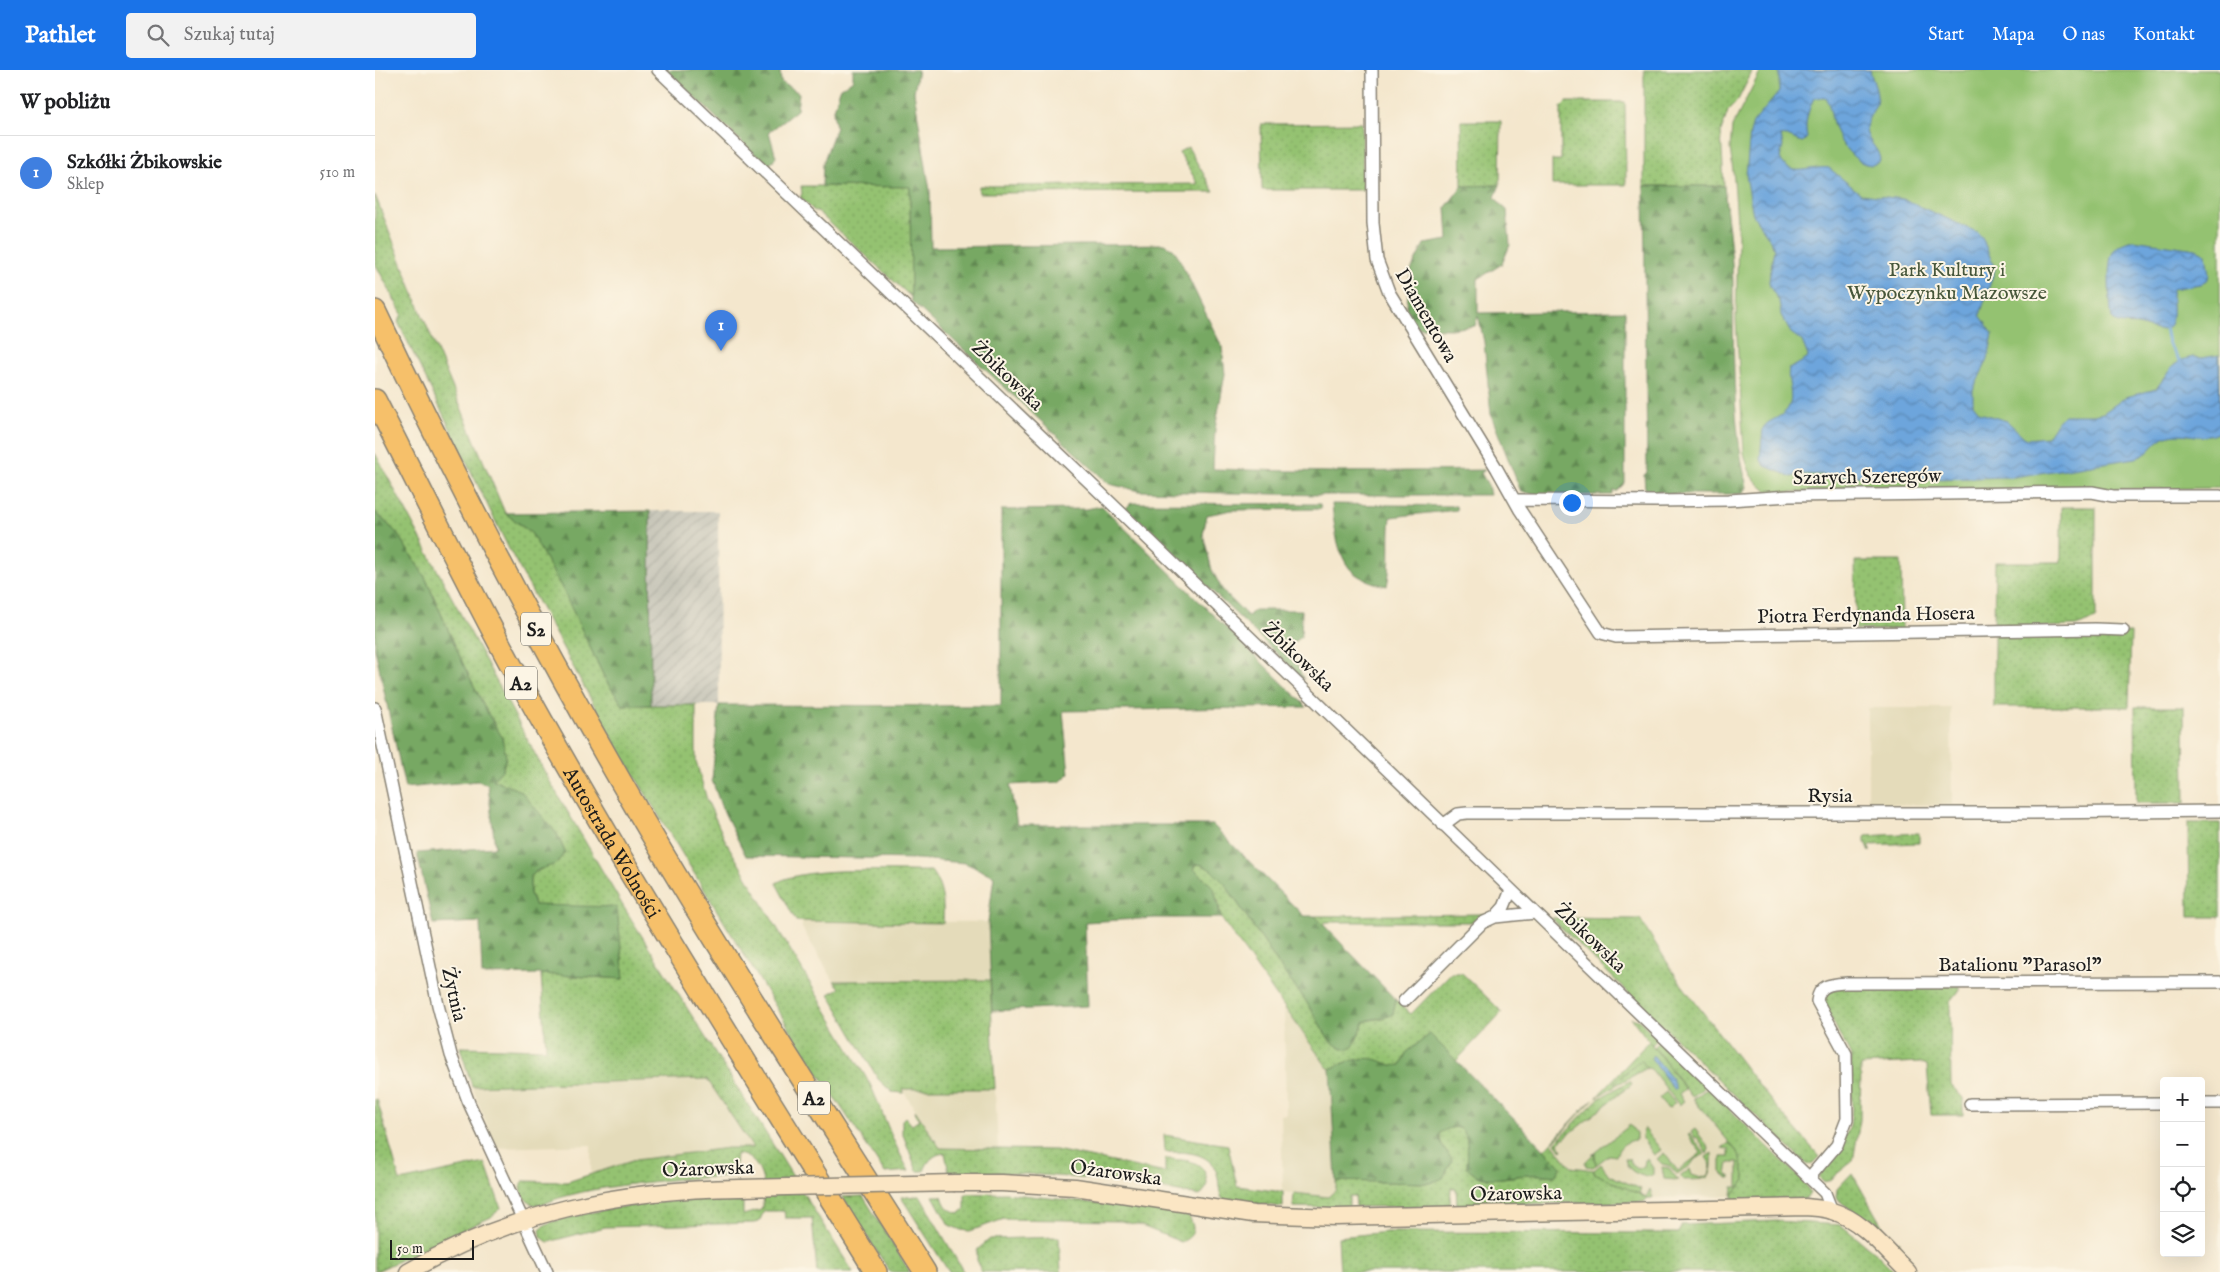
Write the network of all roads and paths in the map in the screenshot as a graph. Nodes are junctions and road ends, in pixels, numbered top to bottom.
1 (658, 70) edge
2 (1372, 70) edge
3 (375, 311) edge
4 (375, 400) edge
5 (2220, 496) edge
6 (1515, 500) junction
7 (2123, 630) dead end
8 (1609, 636) joint
9 (375, 708) edge
10 (2220, 811) edge
11 (1443, 825) junction
12 (1511, 890) junction
13 (1535, 913) junction
14 (1495, 917) junction
15 (714, 938) joint
16 (2220, 982) edge
17 (1404, 1000) dead end
18 (2220, 1102) edge
19 (2160, 1103) edge
20 (2205, 1103) edge
21 (1970, 1104) dead end
22 (1809, 1178) junction
23 (1832, 1211) junction
24 (524, 1220) junction
25 (408, 1272) edge
26 (547, 1272) edge
27 (876, 1272) edge
28 (925, 1272) edge
29 (1908, 1272) edge

1 - 11 street, Żbikowska
2 - 6 street, Diamentowa
3 - 15 highway, S2
4 - 27 highway, Autostrada Wolności / A2
5 - 6 street, Szarych Szeregów
6 - 8 street, Diamentowa
7 - 8 street, Piotra Ferdynanda Hosera
9 - 24 street, Żytnia
10 - 11 street, Rysia
11 - 12 street, Żbikowska
12 - 13 street, Żbikowska
12 - 14 street
13 - 14 street
13 - 22 street, Żbikowska
14 - 17 street
15 - 28 highway, A2
16 - 22 street, Batalionu "Parasol"
18 - 20 street
19 - 21 street
22 - 23 street, Żbikowska
23 - 24 main road, Ożarowska, bridge
23 - 29 main road
24 - 25 main road, Ożarowska
24 - 26 street, Żytnia

